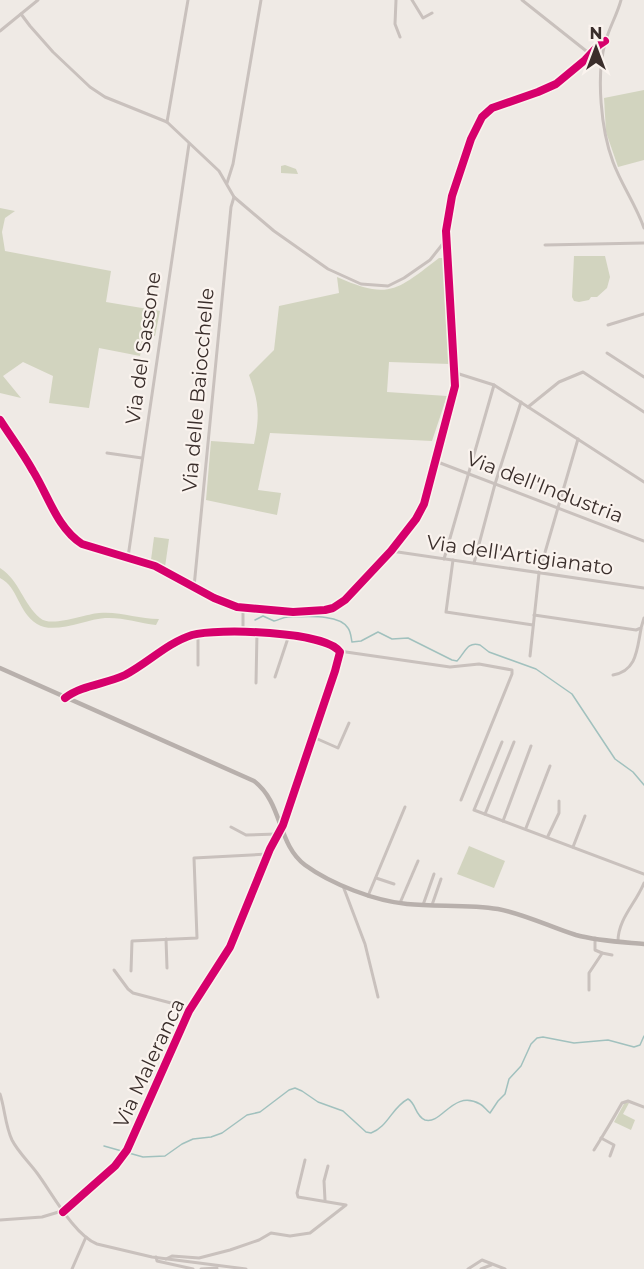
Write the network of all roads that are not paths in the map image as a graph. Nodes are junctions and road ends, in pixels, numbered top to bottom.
1 (38, 0) edge
2 (188, 0) edge
3 (261, 0) edge
4 (396, 0) edge
5 (412, 0) edge
6 (522, 0) edge
7 (621, 0) edge
8 (432, 13) dead end
9 (21, 14) junction
10 (0, 31) edge
11 (400, 37) dead end
12 (605, 41) junction
13 (590, 54) junction
14 (167, 122) junction
15 (189, 142) junction
16 (227, 183) junction
17 (234, 197) junction
18 (644, 228) edge
19 (446, 240) junction
20 (644, 243) edge
21 (545, 245) dead end
22 (435, 255) junction
23 (447, 255) junction
24 (644, 314) edge
25 (608, 325) dead end
26 (607, 353) dead end
27 (456, 373) junction
28 (644, 377) edge
29 (494, 385) junction
30 (521, 402) junction
31 (528, 407) junction
32 (644, 412) edge
33 (0, 420) edge
34 (578, 439) junction
35 (107, 453) dead end
36 (142, 458) junction
37 (435, 461) junction
38 (468, 474) junction
39 (644, 482) edge
40 (495, 484) junction
41 (557, 508) junction
42 (644, 541) edge
43 (391, 551) junction
44 (128, 557) junction
45 (444, 559) junction
46 (453, 560) junction
47 (474, 563) junction
48 (539, 573) junction
49 (194, 587) junction
50 (644, 588) edge
51 (243, 608) junction
52 (534, 615) junction
53 (644, 618) edge
54 (533, 625) junction
55 (641, 629) junction
56 (243, 630) junction
57 (257, 632) junction
58 (198, 633) junction
59 (289, 635) junction
60 (339, 651) junction
61 (530, 656) dead end
62 (198, 665) dead end
63 (0, 666) edge
64 (613, 675) dead end
65 (274, 677) dead end
66 (256, 683) dead end
67 (65, 698) junction
68 (348, 723) dead end
69 (312, 737) junction
70 (502, 742) dead end
71 (514, 742) dead end
72 (531, 746) dead end
73 (550, 766) dead end
74 (461, 800) dead end
75 (559, 801) dead end
76 (405, 807) dead end
77 (485, 814) junction
78 (585, 816) dead end
79 (503, 821) junction
80 (231, 827) dead end
81 (526, 828) junction
82 (283, 830) junction
83 (277, 834) junction
84 (549, 836) junction
85 (271, 846) junction
86 (573, 847) junction
87 (268, 854) junction
88 (418, 861) dead end
89 (434, 874) dead end
90 (644, 874) edge
91 (376, 878) junction
92 (441, 879) dead end
93 (644, 883) edge
94 (342, 884) junction
95 (394, 884) dead end
96 (369, 896) junction
97 (400, 903) junction
98 (423, 905) junction
99 (432, 906) junction
100 (595, 938) junction
101 (166, 939) junction
102 (618, 941) junction
103 (644, 944) edge
104 (602, 953) junction
105 (612, 955) dead end
106 (167, 968) dead end
107 (114, 970) dead end
108 (132, 971) dead end
109 (589, 990) dead end
110 (378, 997) dead end
111 (189, 1011) junction
112 (0, 1094) edge
113 (644, 1107) edge
114 (601, 1138) junction
115 (594, 1150) dead end
116 (610, 1156) dead end
117 (305, 1160) dead end
118 (328, 1166) dead end
119 (325, 1200) junction
120 (63, 1212) junction
121 (0, 1220) edge
122 (86, 1237) junction
123 (156, 1257) junction
124 (166, 1259) junction
125 (493, 1265) junction
126 (230, 1268) junction
127 (72, 1269) edge
128 (193, 1269) edge
129 (201, 1269) edge
130 (246, 1269) edge
131 (468, 1269) edge
132 (481, 1269) edge
133 (505, 1269) edge

1 - 9 street
2 - 14 street
3 - 16 street
4 - 11 street
5 - 8 street
6 - 13 street
7 - 12 street
9 - 10 street
9 - 14 street
12 - 13 street
12 - 18 street
13 - 19 street
14 - 15 street
15 - 16 street
15 - 36 street, Via del Sassone
16 - 17 street
17 - 22 street
17 - 49 street, Via delle Baiocchelle
19 - 22 street
19 - 23 street
20 - 21 street
22 - 23 street
23 - 27 street
24 - 25 street
26 - 28 street
27 - 29 street
27 - 37 street
29 - 30 street
29 - 38 street
30 - 31 street
30 - 40 street
31 - 32 street
31 - 34 street
33 - 44 street
34 - 39 street
34 - 41 street
35 - 36 street
36 - 44 street, Via del Sassone
37 - 38 street, Via dell'Industria
37 - 43 street
38 - 40 street, Via dell'Industria
38 - 45 street
40 - 41 street, Via dell'Industria
40 - 47 street
41 - 42 street, Via dell'Industria
41 - 48 street
43 - 45 street, Via dell'Artigianato
43 - 51 street
44 - 49 street
45 - 46 street, Via dell'Artigianato
46 - 47 street, Via dell'Artigianato
46 - 54 street
47 - 48 street, Via dell'Artigianato
48 - 50 street, Via dell'Artigianato
48 - 52 street
49 - 51 street
51 - 56 street
52 - 54 street
52 - 55 street
53 - 55 street
54 - 61 street
55 - 64 street
56 - 57 street
56 - 58 street
57 - 59 street
57 - 66 street
58 - 62 street
58 - 67 street
59 - 60 street
59 - 65 street
60 - 69 street
60 - 74 street
63 - 67 main road
67 - 82 main road
68 - 69 street
69 - 82 street
70 - 77 street
71 - 77 street
72 - 79 street
73 - 81 street
75 - 84 street
76 - 91 street
77 - 79 street
78 - 86 street
79 - 81 street
80 - 83 street
81 - 84 street
82 - 83 street
82 - 85 street
82 - 94 main road
83 - 85 street
84 - 86 street
85 - 87 street, Via Maleranca
86 - 90 street
87 - 101 street
87 - 111 street, Via Maleranca
88 - 97 street
89 - 98 street
91 - 95 street
91 - 96 street
92 - 99 street
93 - 102 street
94 - 96 main road
94 - 110 street
96 - 97 main road
97 - 98 main road
98 - 99 main road
99 - 100 main road
100 - 102 main road
100 - 104 street
101 - 106 street
101 - 108 street
102 - 103 main road
104 - 105 street
104 - 109 street
107 - 111 street
111 - 120 street, Via Maleranca
112 - 120 street
113 - 114 street
114 - 115 street
114 - 116 street
117 - 119 street
118 - 119 street
119 - 124 street
120 - 121 street
120 - 122 street
122 - 123 street
122 - 127 street
123 - 124 street
123 - 128 street
124 - 126 street
125 - 131 street
125 - 132 street
125 - 133 street
126 - 129 street
126 - 130 street

